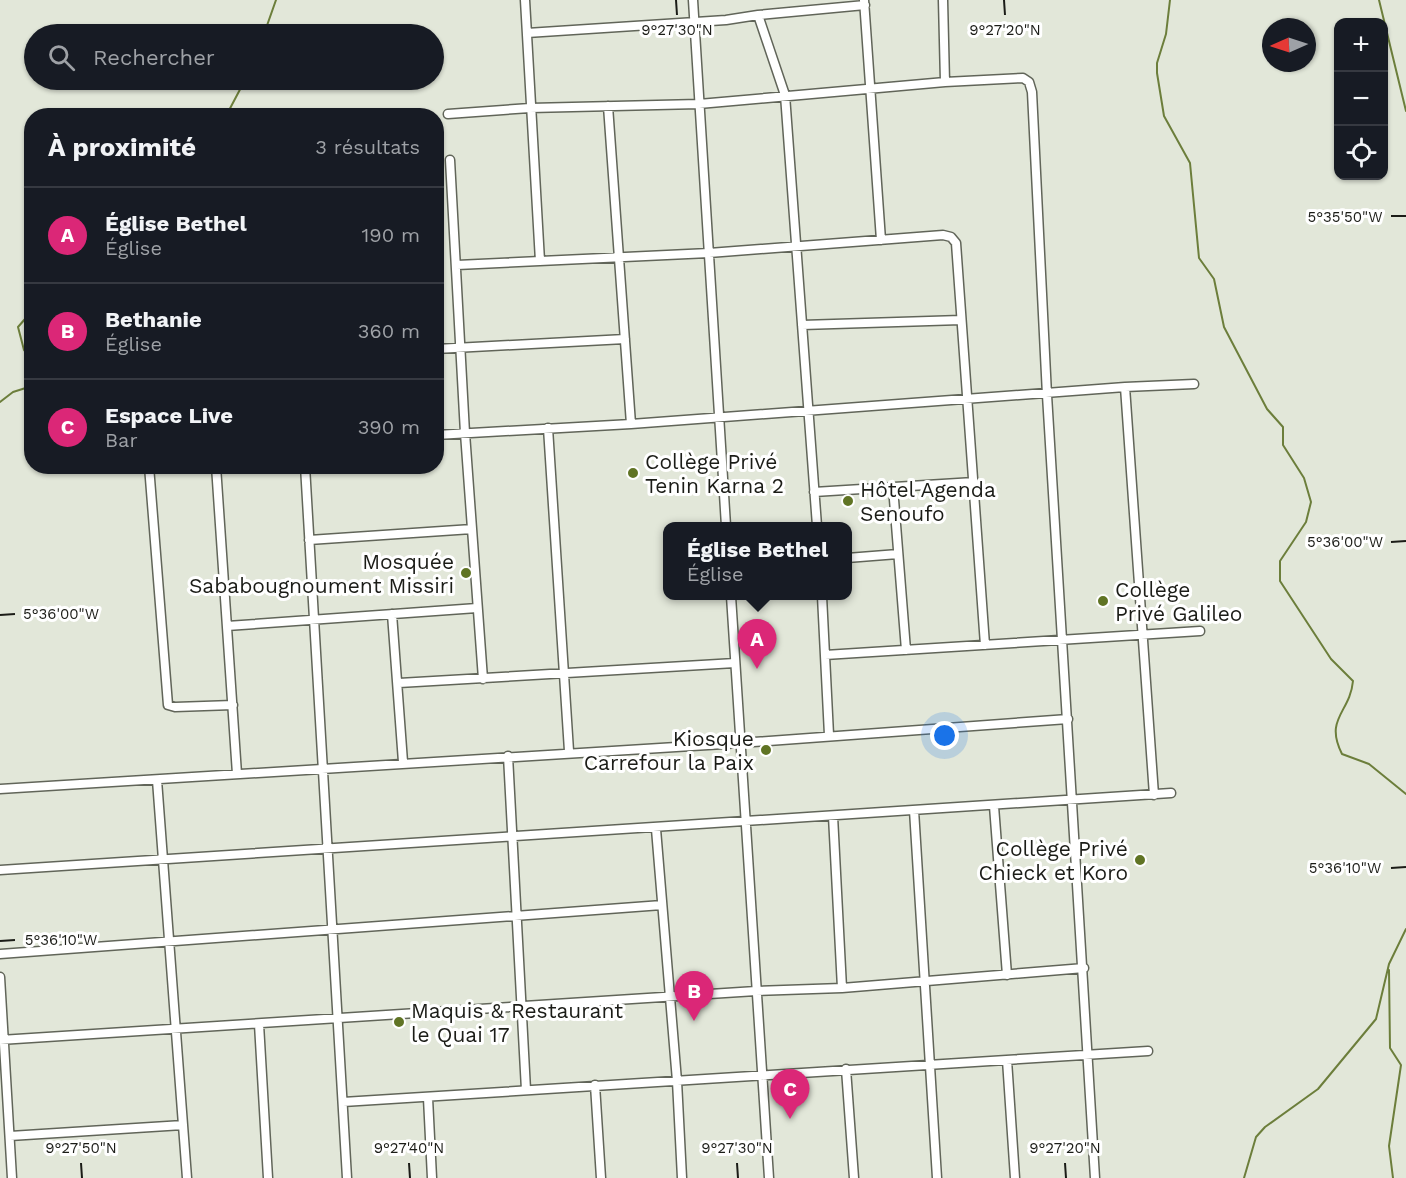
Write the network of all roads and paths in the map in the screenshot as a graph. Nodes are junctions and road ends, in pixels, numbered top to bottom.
1 (525, 0) edge
2 (693, 0) edge
3 (943, 0) edge
4 (864, 3) edge
5 (758, 15) junction
6 (695, 22) junction
7 (527, 33) junction
8 (945, 82) junction
9 (871, 91) junction
10 (785, 95) junction
11 (699, 104) junction
12 (608, 106) junction
13 (530, 108) junction
14 (448, 114) dead end
15 (450, 159) dead end
16 (881, 240) junction
17 (795, 245) junction
18 (709, 253) junction
19 (620, 256) junction
20 (540, 261) junction
21 (457, 265) junction
22 (961, 320) junction
23 (802, 325) junction
24 (625, 339) junction
25 (462, 348) junction
26 (444, 349) edge
27 (1194, 384) dead end
28 (1125, 387) junction
29 (1047, 394) junction
30 (968, 399) junction
31 (807, 411) junction
32 (719, 417) junction
33 (631, 424) junction
34 (548, 428) junction
35 (465, 433) junction
36 (444, 434) edge
37 (150, 474) edge
38 (217, 474) edge
39 (305, 474) edge
40 (974, 482) junction
41 (893, 487) junction
42 (814, 492) junction
43 (726, 522) edge
44 (817, 522) edge
45 (472, 529) junction
46 (309, 540) junction
47 (898, 554) junction
48 (852, 558) edge
49 (731, 600) edge
50 (822, 600) edge
51 (477, 608) junction
52 (392, 614) junction
53 (312, 620) junction
54 (227, 626) junction
55 (1200, 631) dead end
56 (1143, 634) junction
57 (1062, 640) junction
58 (985, 645) junction
59 (906, 650) junction
60 (825, 655) junction
61 (735, 663) junction
62 (564, 672) junction
63 (483, 679) junction
64 (399, 683) junction
65 (233, 705) junction
66 (1068, 719) junction
67 (829, 735) junction
68 (740, 743) junction
69 (569, 751) junction
70 (508, 756) junction
71 (403, 762) junction
72 (321, 769) junction
73 (237, 774) junction
74 (158, 780) junction
75 (0, 789) edge
76 (1171, 793) dead end
77 (1154, 795) junction
78 (1074, 802) junction
79 (994, 806) junction
80 (914, 810) junction
81 (833, 816) junction
82 (746, 822) junction
83 (656, 828) junction
84 (512, 836) junction
85 (327, 849) junction
86 (163, 858) junction
87 (0, 870) edge
88 (662, 905) junction
89 (516, 916) junction
90 (333, 930) junction
91 (169, 940) junction
92 (0, 954) edge
93 (1084, 968) junction
94 (1007, 975) junction
95 (0, 977) edge
96 (923, 981) junction
97 (842, 988) junction
98 (756, 991) junction
99 (669, 997) junction
100 (521, 1008) junction
101 (338, 1020) junction
102 (259, 1024) junction
103 (176, 1028) junction
104 (2, 1040) edge
105 (1148, 1051) dead end
106 (1089, 1054) junction
107 (1007, 1060) junction
108 (930, 1065) junction
109 (846, 1069) junction
110 (763, 1076) junction
111 (677, 1081) junction
112 (595, 1085) junction
113 (526, 1090) junction
114 (428, 1098) junction
115 (343, 1102) junction
116 (183, 1125) junction
117 (10, 1136) junction
118 (12, 1178) edge
119 (187, 1178) edge
120 (268, 1178) edge
121 (347, 1178) edge
122 (432, 1178) edge
123 (601, 1178) edge
124 (682, 1178) edge
125 (769, 1178) edge
126 (854, 1178) edge
127 (937, 1178) edge
128 (1015, 1178) edge
129 (1095, 1178) edge

1 - 7 street
2 - 6 street
3 - 8 street
4 - 5 street
4 - 9 street
5 - 6 street
5 - 10 street
6 - 7 street
6 - 11 street
7 - 13 street
8 - 9 street
8 - 29 street
9 - 10 street
9 - 16 street
10 - 11 street
10 - 17 street
11 - 12 street
11 - 18 street
12 - 13 street
12 - 19 street
13 - 14 street
13 - 20 street
15 - 21 street
16 - 17 street
16 - 22 street
17 - 18 street
17 - 23 street
18 - 19 street
18 - 32 street
19 - 20 street
19 - 24 street
20 - 21 street
21 - 25 street
22 - 23 street
22 - 30 street
23 - 31 street
24 - 25 street
24 - 33 street
25 - 26 street
25 - 35 street
27 - 28 street
28 - 29 street
28 - 56 street
29 - 30 street
29 - 57 street
30 - 31 street
30 - 40 street
31 - 32 street
31 - 42 street
32 - 33 street
32 - 43 street
33 - 34 street
34 - 35 street
34 - 62 street
35 - 36 street
35 - 45 street
37 - 65 street
38 - 54 street
39 - 46 street
40 - 41 street
40 - 58 street
41 - 42 street
41 - 47 street
42 - 44 street
45 - 46 street
45 - 51 street
46 - 53 street
47 - 48 street
47 - 59 street
49 - 61 street
50 - 60 street
51 - 52 street
51 - 63 street
52 - 53 street
52 - 64 street
53 - 54 street
53 - 72 street
54 - 65 street
55 - 56 street
56 - 57 street
56 - 77 street
57 - 58 street
57 - 66 street
58 - 59 street
59 - 60 street
60 - 67 street
61 - 62 street
61 - 68 street
62 - 63 street
62 - 69 street
63 - 64 street
64 - 71 street
65 - 73 street
66 - 67 street
66 - 78 street
67 - 68 street
68 - 69 street
68 - 82 street
69 - 70 street
70 - 71 street
70 - 84 street
71 - 72 street
72 - 73 street
72 - 85 street
73 - 74 street
74 - 75 street
74 - 86 street
76 - 77 street
77 - 78 street
78 - 79 street
78 - 93 street
79 - 80 street
79 - 94 street
80 - 81 street
80 - 96 street
81 - 82 street
81 - 97 street
82 - 83 street
82 - 98 street
83 - 84 street
83 - 88 street
84 - 85 street
84 - 89 street
85 - 86 street
85 - 90 street
86 - 87 street
86 - 91 street
88 - 89 street
88 - 99 street
89 - 90 street
89 - 100 street
90 - 91 street
90 - 101 street
91 - 92 street
91 - 103 street
93 - 94 street
93 - 106 street
94 - 96 street
95 - 104 street
96 - 97 street
96 - 108 street
97 - 98 street
98 - 99 street
98 - 110 street
99 - 100 street
99 - 111 street
100 - 101 street
100 - 113 street
101 - 102 street
101 - 115 street
102 - 103 street
102 - 120 street
103 - 104 street
103 - 116 street
104 - 117 street
105 - 106 street
106 - 107 street
106 - 129 street
107 - 108 street
107 - 128 street
108 - 109 street
108 - 127 street
109 - 110 street
109 - 126 street
110 - 111 street
110 - 125 street
111 - 112 street
111 - 124 street
112 - 113 street
112 - 123 street
113 - 114 street
114 - 115 street
114 - 122 street
115 - 121 street
116 - 117 street
116 - 119 street
117 - 118 street

